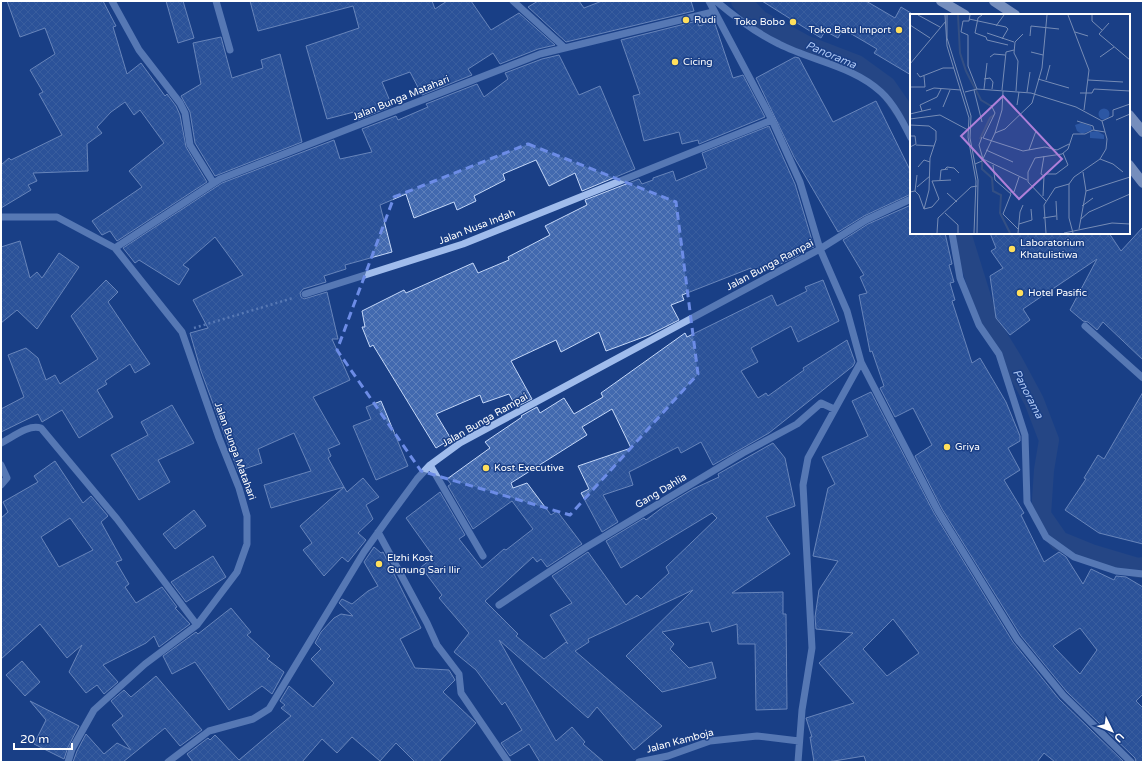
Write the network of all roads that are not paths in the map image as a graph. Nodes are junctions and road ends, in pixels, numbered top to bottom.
1 (112, 1) edge
2 (216, 1) edge
3 (513, 1) edge
4 (708, 1) edge
5 (716, 1) edge
6 (941, 1) edge
7 (994, 1) edge
8 (713, 12) junction
9 (963, 14) edge
10 (1014, 14) edge
11 (564, 47) junction
12 (230, 50) dead end
13 (1130, 116) edge
14 (772, 120) junction
15 (1140, 123) edge
16 (1143, 132) edge
17 (910, 136) edge
18 (1130, 166) edge
19 (213, 182) junction
20 (1143, 183) edge
21 (910, 199) edge
22 (1, 217) edge
23 (952, 234) edge
24 (115, 248) junction
25 (820, 249) junction
26 (305, 294) road end
27 (1085, 326) dead end
28 (861, 362) junction
29 (1143, 378) edge
30 (834, 409) junction
31 (1, 443) edge
32 (1, 465) edge
33 (430, 465) junction
34 (1, 485) edge
35 (378, 532) junction
36 (483, 556) dead end
37 (1143, 574) edge
38 (499, 605) dead end
39 (197, 625) junction
40 (799, 741) junction
41 (68, 762) edge
42 (168, 762) edge
43 (508, 762) edge
44 (639, 762) edge
45 (798, 762) edge
46 (1131, 762) edge

1 - 19 street
2 - 12 street
3 - 11 street
4 - 8 street
5 - 17 street
6 - 9 main road
7 - 10 main road
8 - 11 street, Jalan Bunga Matahari
8 - 14 street
11 - 19 street, Jalan Bunga Matahari
13 - 15 main road
14 - 25 street
14 - 26 street, Jalan Nusa Indah
15 - 16 main road
18 - 20 main road
19 - 24 street, Jalan Bunga Matahari
21 - 25 street, Jalan Bunga Rampai
22 - 24 street, Jalan Bunga Matahari
23 - 37 street
24 - 39 street, Jalan Bunga Matahari
25 - 28 street
25 - 33 street, Jalan Bunga Rampai
27 - 29 street
28 - 30 street
28 - 46 street
30 - 38 street, Gang Dahlia
30 - 40 street
31 - 39 street
32 - 34 street
33 - 35 street, Jalan Bunga Rampai
33 - 36 street
35 - 42 street, Jalan Bunga Rampai
35 - 43 street
39 - 41 street, Jalan Bunga Matahari
40 - 44 street, Jalan Kamboja
40 - 45 street

